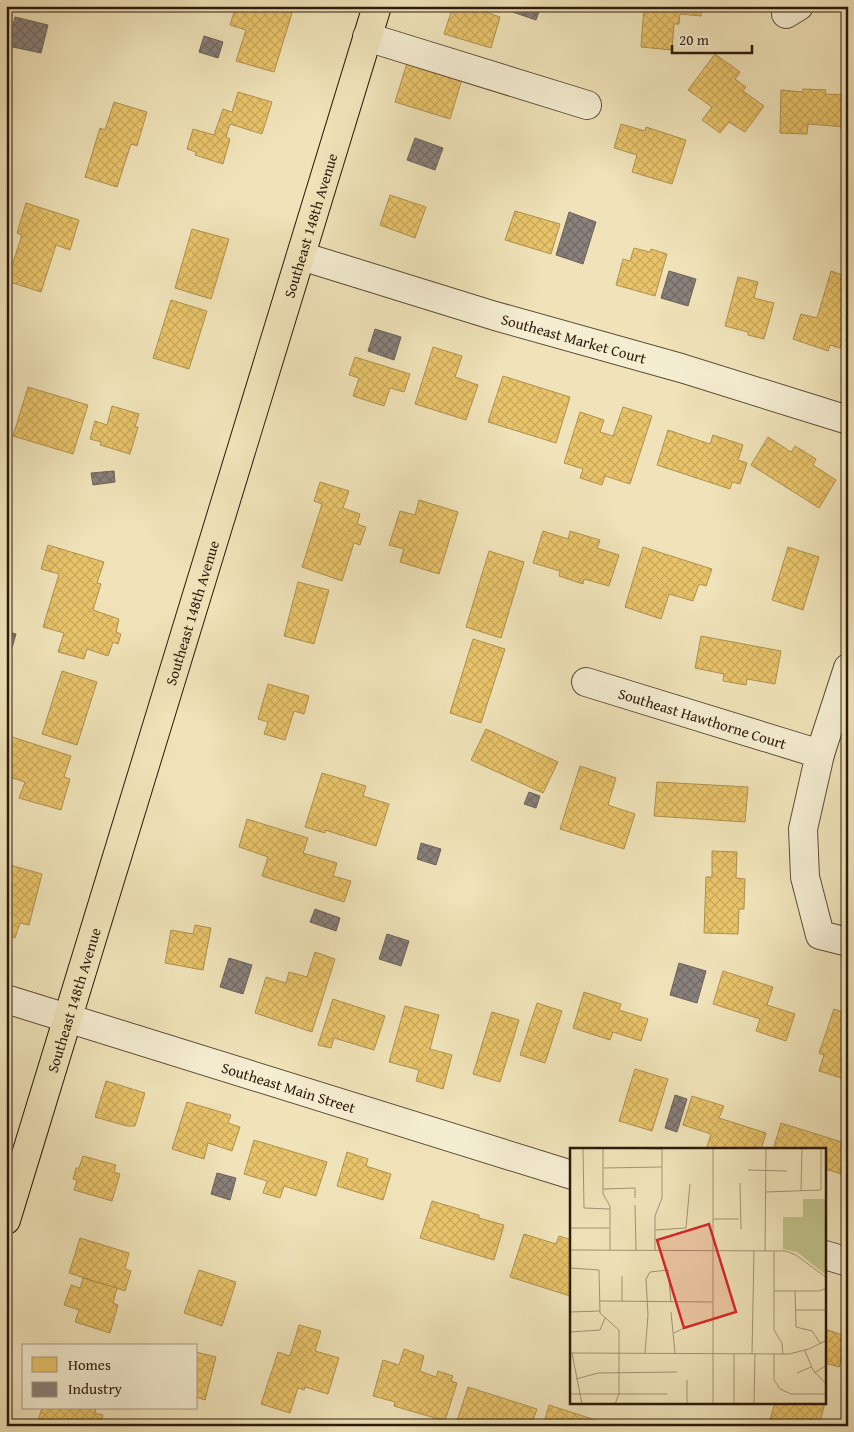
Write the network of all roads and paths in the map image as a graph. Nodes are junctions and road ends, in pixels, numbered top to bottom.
1 (377, 6) edge
2 (367, 37) junction
3 (587, 106) dead end
4 (301, 256) junction
5 (848, 420) edge
6 (848, 668) edge
7 (586, 682) dead end
8 (820, 754) junction
9 (848, 942) edge
10 (6, 999) edge
11 (68, 1019) junction
12 (570, 1175) edge
13 (6, 1220) edge
14 (826, 1255) edge
15 (848, 1262) edge

1 - 2 main road, Southeast 148th Avenue
2 - 3 street
2 - 4 main road, Southeast 148th Avenue
4 - 5 street, Southeast Market Court
4 - 11 main road, Southeast 148th Avenue
6 - 8 street
7 - 8 street, Southeast Hawthorne Court
8 - 9 street
10 - 11 street, Southeast Main Street
11 - 12 street, Southeast Main Street
11 - 13 main road, Southeast 148th Avenue
14 - 15 street

